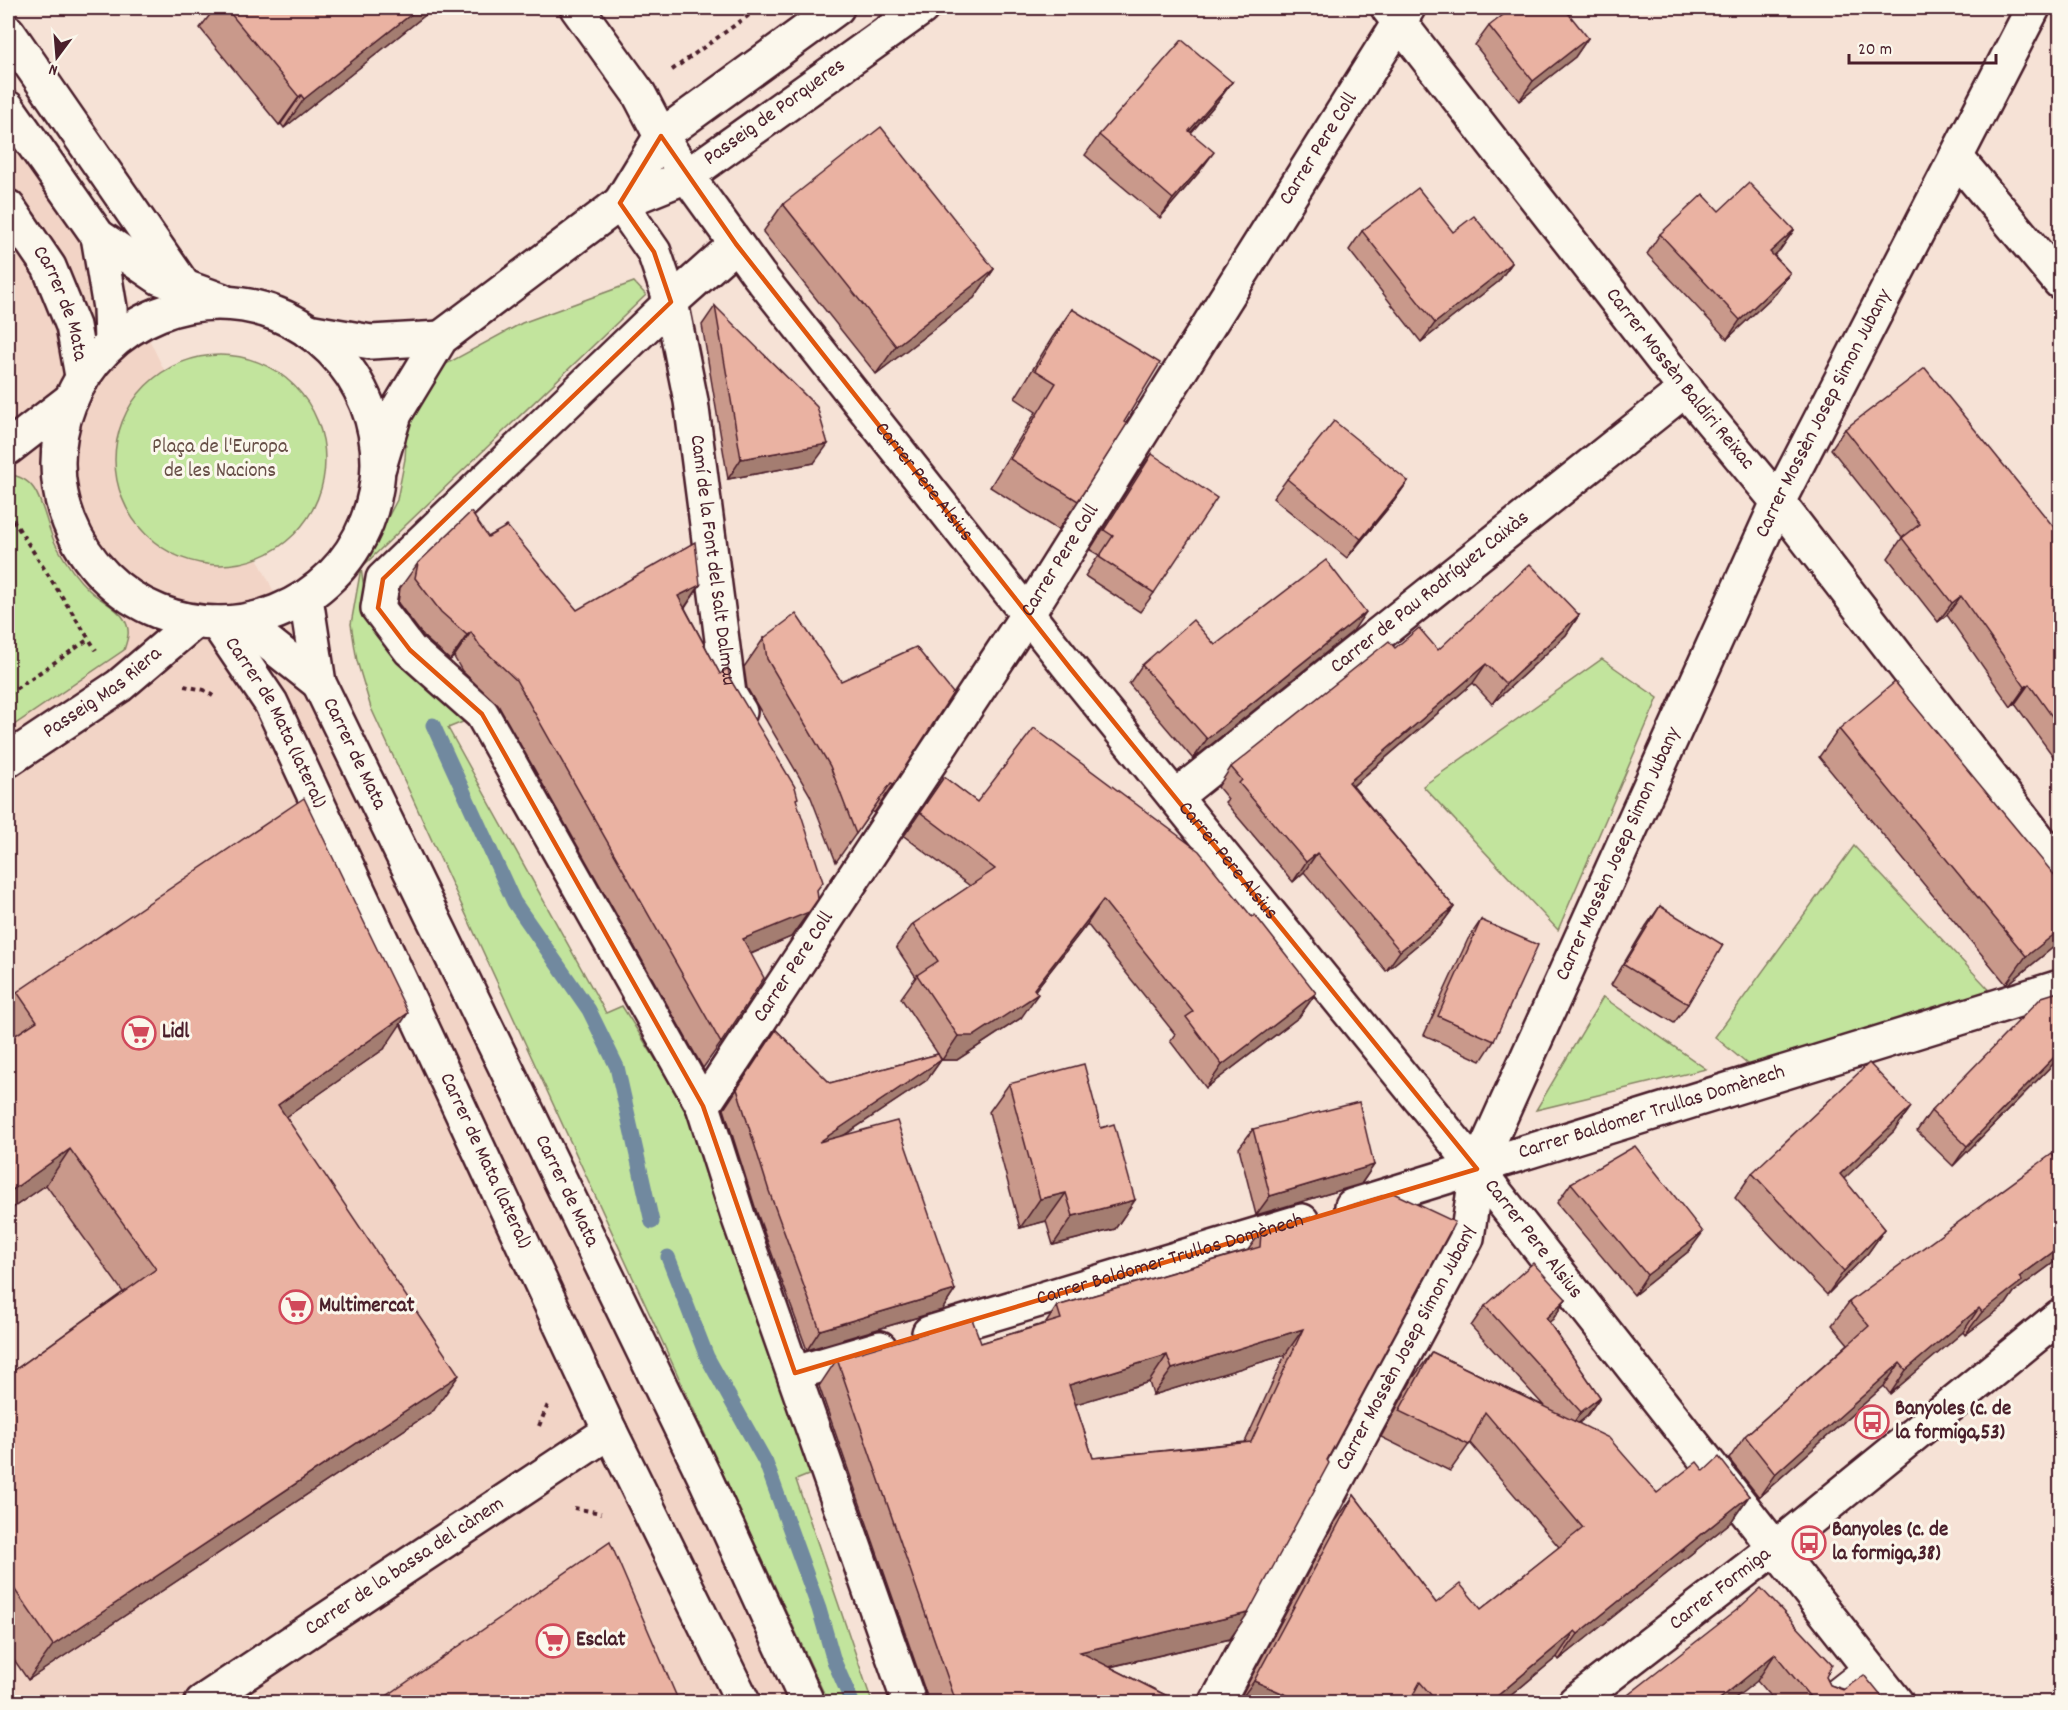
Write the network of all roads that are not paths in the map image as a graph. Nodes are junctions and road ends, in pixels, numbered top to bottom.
1 (577, 8) edge
2 (837, 8) edge
3 (922, 8) edge
4 (2033, 8) edge
5 (1398, 12) edge
6 (8, 32) edge
7 (8, 108) edge
8 (661, 136) junction
9 (1956, 157) junction
10 (687, 176) junction
11 (620, 203) junction
12 (8, 207) edge
13 (98, 236) junction
14 (736, 244) junction
15 (2061, 282) edge
16 (183, 285) junction
17 (671, 302) junction
18 (231, 303) junction
19 (308, 331) junction
20 (441, 338) junction
21 (111, 343) junction
22 (76, 388) junction
23 (1686, 389) junction
24 (8, 448) edge
25 (379, 467) junction
26 (1778, 502) junction
27 (306, 598) junction
28 (1027, 615) junction
29 (218, 622) junction
30 (319, 683) junction
31 (753, 734) edge
32 (8, 760) edge
33 (1175, 797) junction
34 (2061, 867) edge
35 (822, 877) edge
36 (833, 908) junction
37 (2061, 987) edge
38 (703, 1106) junction
39 (1477, 1169) junction
40 (2061, 1316) edge
41 (795, 1373) junction
42 (610, 1431) junction
43 (1776, 1547) junction
44 (1868, 1666) junction
45 (202, 1702) edge
46 (742, 1702) edge
47 (807, 1702) edge
48 (909, 1702) edge
49 (1217, 1702) edge
50 (1575, 1702) edge
51 (1822, 1702) edge
52 (1896, 1702) edge

1 - 8 street, Carrer Pere Alsius
2 - 8 street, Passeig de Porqueres
3 - 10 street, Passeig de Porqueres
4 - 9 street, Carrer Mossèn Josep Simon Jubany
5 - 23 street, Carrer Mossèn Baldiri Reixac
5 - 28 street, Carrer Pere Coll
6 - 16 street
7 - 13 street, Carrer de Mata
8 - 10 street, Carrer Pere Alsius
8 - 11 street, Passeig de Porqueres
9 - 15 street
9 - 26 street, Carrer Mossèn Josep Simon Jubany
10 - 11 street, Passeig de Porqueres
10 - 14 street, Carrer Pere Alsius
11 - 17 street, Camí de la Font del Salt Dalmau
11 - 20 street, Passeig de Porqueres
12 - 22 street, Carrer de Mata
13 - 16 street, Carrer de Mata
13 - 21 street, Carrer de Mata
14 - 17 street
14 - 28 street, Carrer Pere Alsius
16 - 18 street, Carrer de Mata
17 - 31 street, Camí de la Font del Salt Dalmau
17 - 38 street
18 - 19 street
18 - 21 street
19 - 20 street
19 - 25 street
20 - 25 street, Passeig de Porqueres
21 - 22 street
22 - 24 street
22 - 29 street
23 - 26 street, Carrer Mossèn Baldiri Reixac
23 - 33 street, Carrer de Pau Rodríguez Caixàs
25 - 27 street
26 - 34 street, Carrer Mossèn Baldiri Reixac
26 - 39 street, Carrer Mossèn Josep Simon Jubany
27 - 29 street
27 - 30 street, Carrer de Mata
28 - 33 street, Carrer Pere Alsius
28 - 36 street, Carrer Pere Coll
29 - 30 street, Carrer de Mata
29 - 32 street, Passeig Mas Riera
29 - 42 street, Carrer de Mata (lateral)
30 - 47 street, Carrer de Mata
33 - 39 street, Carrer Pere Alsius
35 - 36 street
36 - 38 street, Carrer Pere Coll
37 - 39 street, Carrer Baldomer Trullas Domènech
38 - 41 street
39 - 41 street, Carrer Baldomer Trullas Domènech
39 - 43 street, Carrer Pere Alsius
39 - 49 street, Carrer Mossèn Josep Simon Jubany
40 - 43 street, Carrer Formiga
41 - 48 street
42 - 45 street, Carrer de la bassa del cànem
42 - 46 street, Carrer de Mata (lateral)
43 - 44 street, Carrer Pere Alsius
43 - 50 street, Carrer Formiga
44 - 51 lane
44 - 52 street, Carrer Pere Alsius

